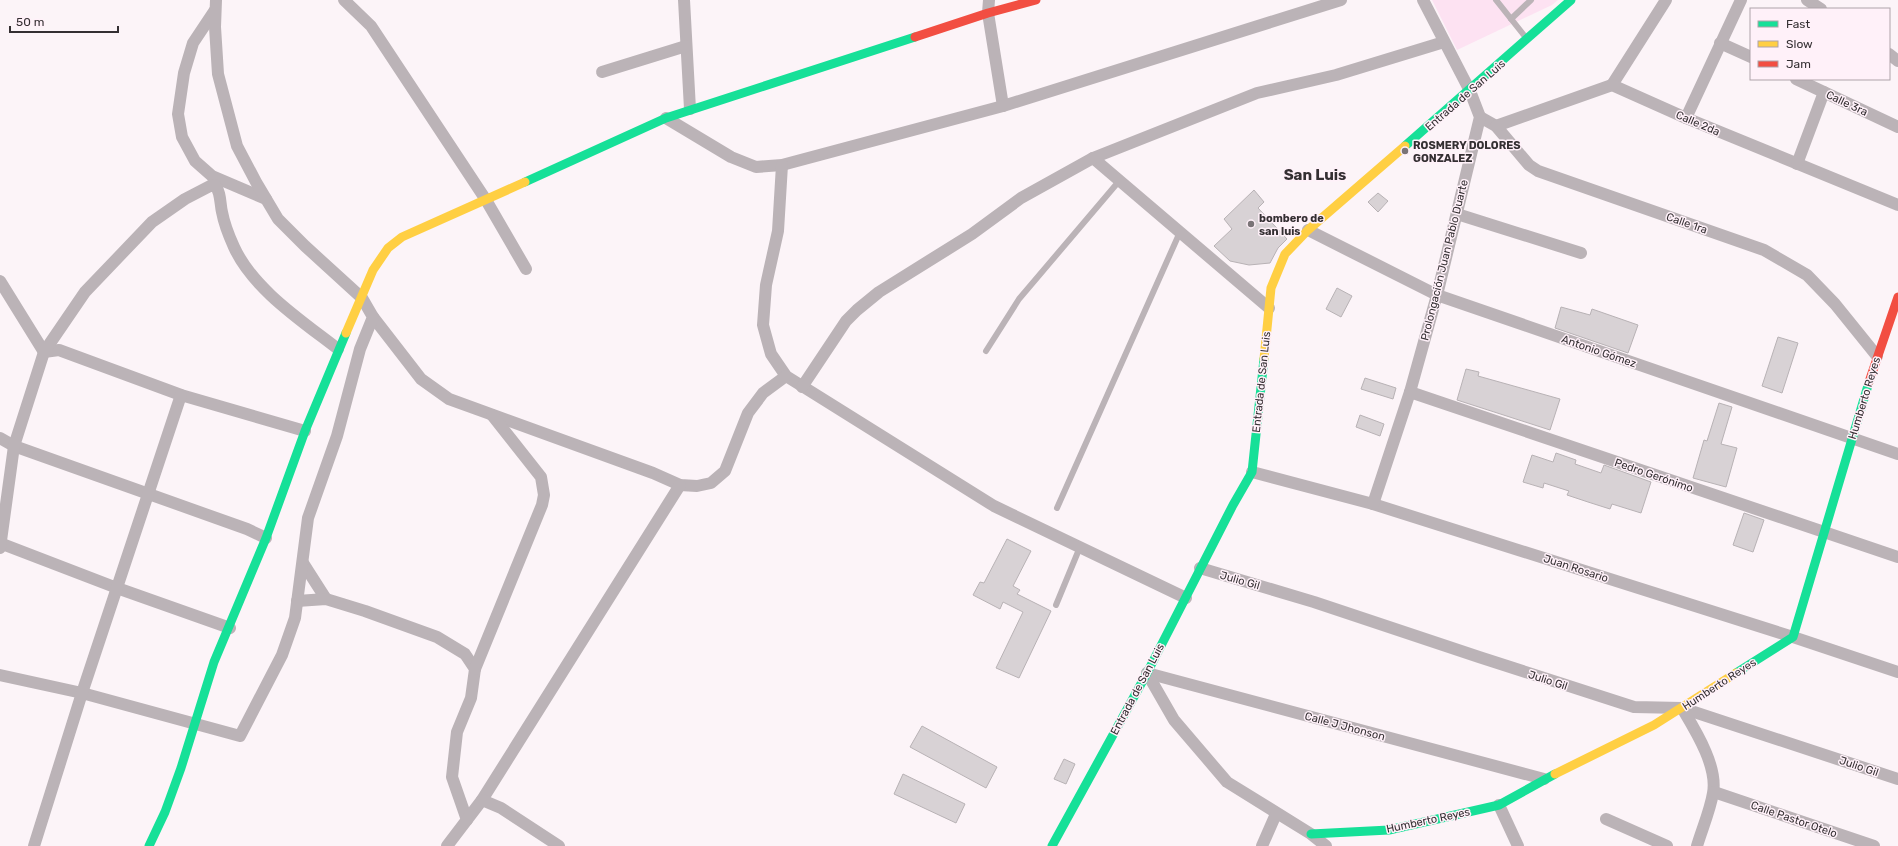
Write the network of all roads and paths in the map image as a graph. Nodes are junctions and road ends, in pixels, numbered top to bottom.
1 (344, 0) edge
2 (684, 0) edge
3 (989, 0) edge
4 (1036, 0) edge
5 (1341, 0) edge
6 (1423, 0) edge
7 (1496, 0) edge
8 (1531, 0) edge
9 (1571, 0) edge
10 (1666, 0) edge
11 (1741, 0) edge
12 (1807, 0) edge
13 (216, 4) edge
14 (1819, 8) edge
15 (988, 13) junction
16 (1511, 19) junction
17 (1527, 40) junction
18 (1444, 42) junction
19 (1720, 43) junction
20 (686, 46) junction
21 (1890, 55) edge
22 (1750, 57) edge
23 (1898, 61) edge
24 (602, 72) dead end
25 (1798, 80) edge
26 (1612, 85) junction
27 (1470, 91) junction
28 (1824, 92) junction
29 (1003, 106) junction
30 (690, 109) junction
31 (1480, 117) junction
32 (666, 118) junction
33 (1686, 118) junction
34 (1496, 126) junction
35 (1898, 127) edge
36 (1093, 158) junction
37 (1797, 164) junction
38 (782, 165) junction
39 (1120, 180) junction
40 (266, 199) junction
41 (486, 200) junction
42 (1898, 205) edge
43 (1456, 214) junction
44 (1308, 230) junction
45 (1180, 232) junction
46 (1581, 253) dead end
47 (526, 268) dead end
48 (0, 281) edge
49 (1437, 295) junction
50 (1898, 297) edge
51 (362, 298) junction
52 (1269, 308) junction
53 (374, 317) junction
54 (338, 349) junction
55 (986, 351) dead end
56 (44, 352) junction
57 (1877, 356) junction
58 (786, 376) junction
59 (802, 386) junction
60 (1410, 392) junction
61 (181, 394) junction
62 (492, 415) junction
63 (305, 431) junction
64 (0, 438) edge
65 (1852, 439) junction
66 (14, 446) junction
67 (1898, 454) edge
68 (1252, 472) junction
69 (680, 485) junction
70 (148, 494) junction
71 (1373, 504) junction
72 (1057, 508) dead end
73 (1825, 533) junction
74 (266, 538) junction
75 (0, 543) edge
76 (1080, 547) junction
77 (0, 548) edge
78 (1898, 557) edge
79 (303, 563) junction
80 (1200, 568) junction
81 (117, 588) junction
82 (1186, 598) junction
83 (326, 599) junction
84 (297, 601) junction
85 (1056, 605) dead end
86 (230, 628) junction
87 (1793, 637) junction
88 (475, 669) junction
89 (1898, 672) edge
90 (1146, 673) junction
91 (0, 675) edge
92 (82, 694) junction
93 (1682, 708) junction
94 (194, 724) junction
95 (1544, 779) junction
96 (1898, 779) edge
97 (1714, 792) junction
98 (482, 800) junction
99 (1499, 805) junction
100 (1276, 814) junction
101 (1606, 819) dead end
102 (468, 820) junction
103 (1311, 834) junction
104 (34, 846) edge
105 (150, 846) edge
106 (447, 846) edge
107 (559, 846) edge
108 (1052, 846) edge
109 (1262, 846) edge
110 (1326, 846) edge
111 (1518, 846) edge
112 (1667, 846) edge
113 (1696, 846) edge
114 (1874, 846) edge

1 - 41 street
2 - 20 street
3 - 15 street
4 - 15 street
5 - 29 street
6 - 18 street
7 - 16 lane
8 - 16 lane
9 - 17 street, Entrada de San Luis
10 - 26 street
11 - 19 street
12 - 14 street
13 - 40 street
13 - 40 street
15 - 29 street
15 - 30 street
16 - 17 lane
17 - 27 street, Entrada de San Luis
18 - 27 street
18 - 36 street
19 - 22 street
19 - 33 street
20 - 24 street
20 - 30 street
21 - 23 street
25 - 28 street, Calle 3ra
26 - 33 street, Calle 2da
26 - 34 street
27 - 31 street
27 - 44 street, Entrada de San Luis
28 - 35 street, Calle 3ra
28 - 37 street
29 - 38 street
30 - 32 street
31 - 34 street, Calle 1ra
31 - 43 street, Prolongación Juan Pablo Duarte
32 - 38 street
32 - 41 street
33 - 37 street, Calle 2da
34 - 57 street, Calle 1ra
36 - 39 street
36 - 59 street
37 - 42 street, Calle 2da
38 - 58 street
39 - 45 street
39 - 55 lane
40 - 51 street
41 - 47 street
41 - 51 street
43 - 46 street
43 - 49 street, Prolongación Juan Pablo Duarte
44 - 49 street, Antonio Gómez
44 - 52 street, Entrada de San Luis
45 - 52 street
45 - 72 lane
48 - 56 street
49 - 60 street, Prolongación Juan Pablo Duarte
49 - 65 street, Antonio Gómez
50 - 57 street, Humberto Reyes
51 - 53 street
51 - 54 street
52 - 68 street, Entrada de San Luis
53 - 62 street
53 - 79 street
54 - 56 street
54 - 63 street
56 - 61 street
56 - 66 street
57 - 65 street, Humberto Reyes
58 - 59 street
58 - 69 street
59 - 76 street
60 - 71 street, Prolongación Juan Pablo Duarte
60 - 73 street, Pedro Gerónimo
61 - 63 street
61 - 70 street
62 - 69 street
62 - 88 street
63 - 74 street
64 - 66 street
65 - 67 street, Antonio Gómez
65 - 73 street, Humberto Reyes
66 - 70 street
66 - 75 street
68 - 71 street, Juan Rosario
68 - 80 street, Entrada de San Luis
69 - 98 street
70 - 74 street
70 - 81 street
71 - 87 street, Juan Rosario
73 - 78 street, Pedro Gerónimo
73 - 87 street, Humberto Reyes
74 - 86 street
75 - 77 street
75 - 81 street
76 - 82 street
76 - 85 lane
79 - 83 street
79 - 84 street
80 - 82 street, Entrada de San Luis
80 - 93 street, Julio Gil
81 - 86 street
81 - 92 street
82 - 90 street, Entrada de San Luis
83 - 84 street
83 - 88 street
84 - 94 street
86 - 94 street
87 - 89 street, Juan Rosario
87 - 93 street, Humberto Reyes
88 - 102 street
90 - 95 street, Calle J Jhonson
90 - 100 street
90 - 108 street, Entrada de San Luis
91 - 92 street
92 - 94 street
92 - 104 street
93 - 95 street, Humberto Reyes
93 - 96 street, Julio Gil
93 - 97 street
94 - 105 street
95 - 99 street, Humberto Reyes
97 - 113 street
97 - 114 street, Calle Pastor Otelo
98 - 102 street
98 - 107 street
99 - 103 street, Humberto Reyes
99 - 111 street
100 - 103 street
100 - 109 street
101 - 112 street
102 - 106 street
103 - 110 street

